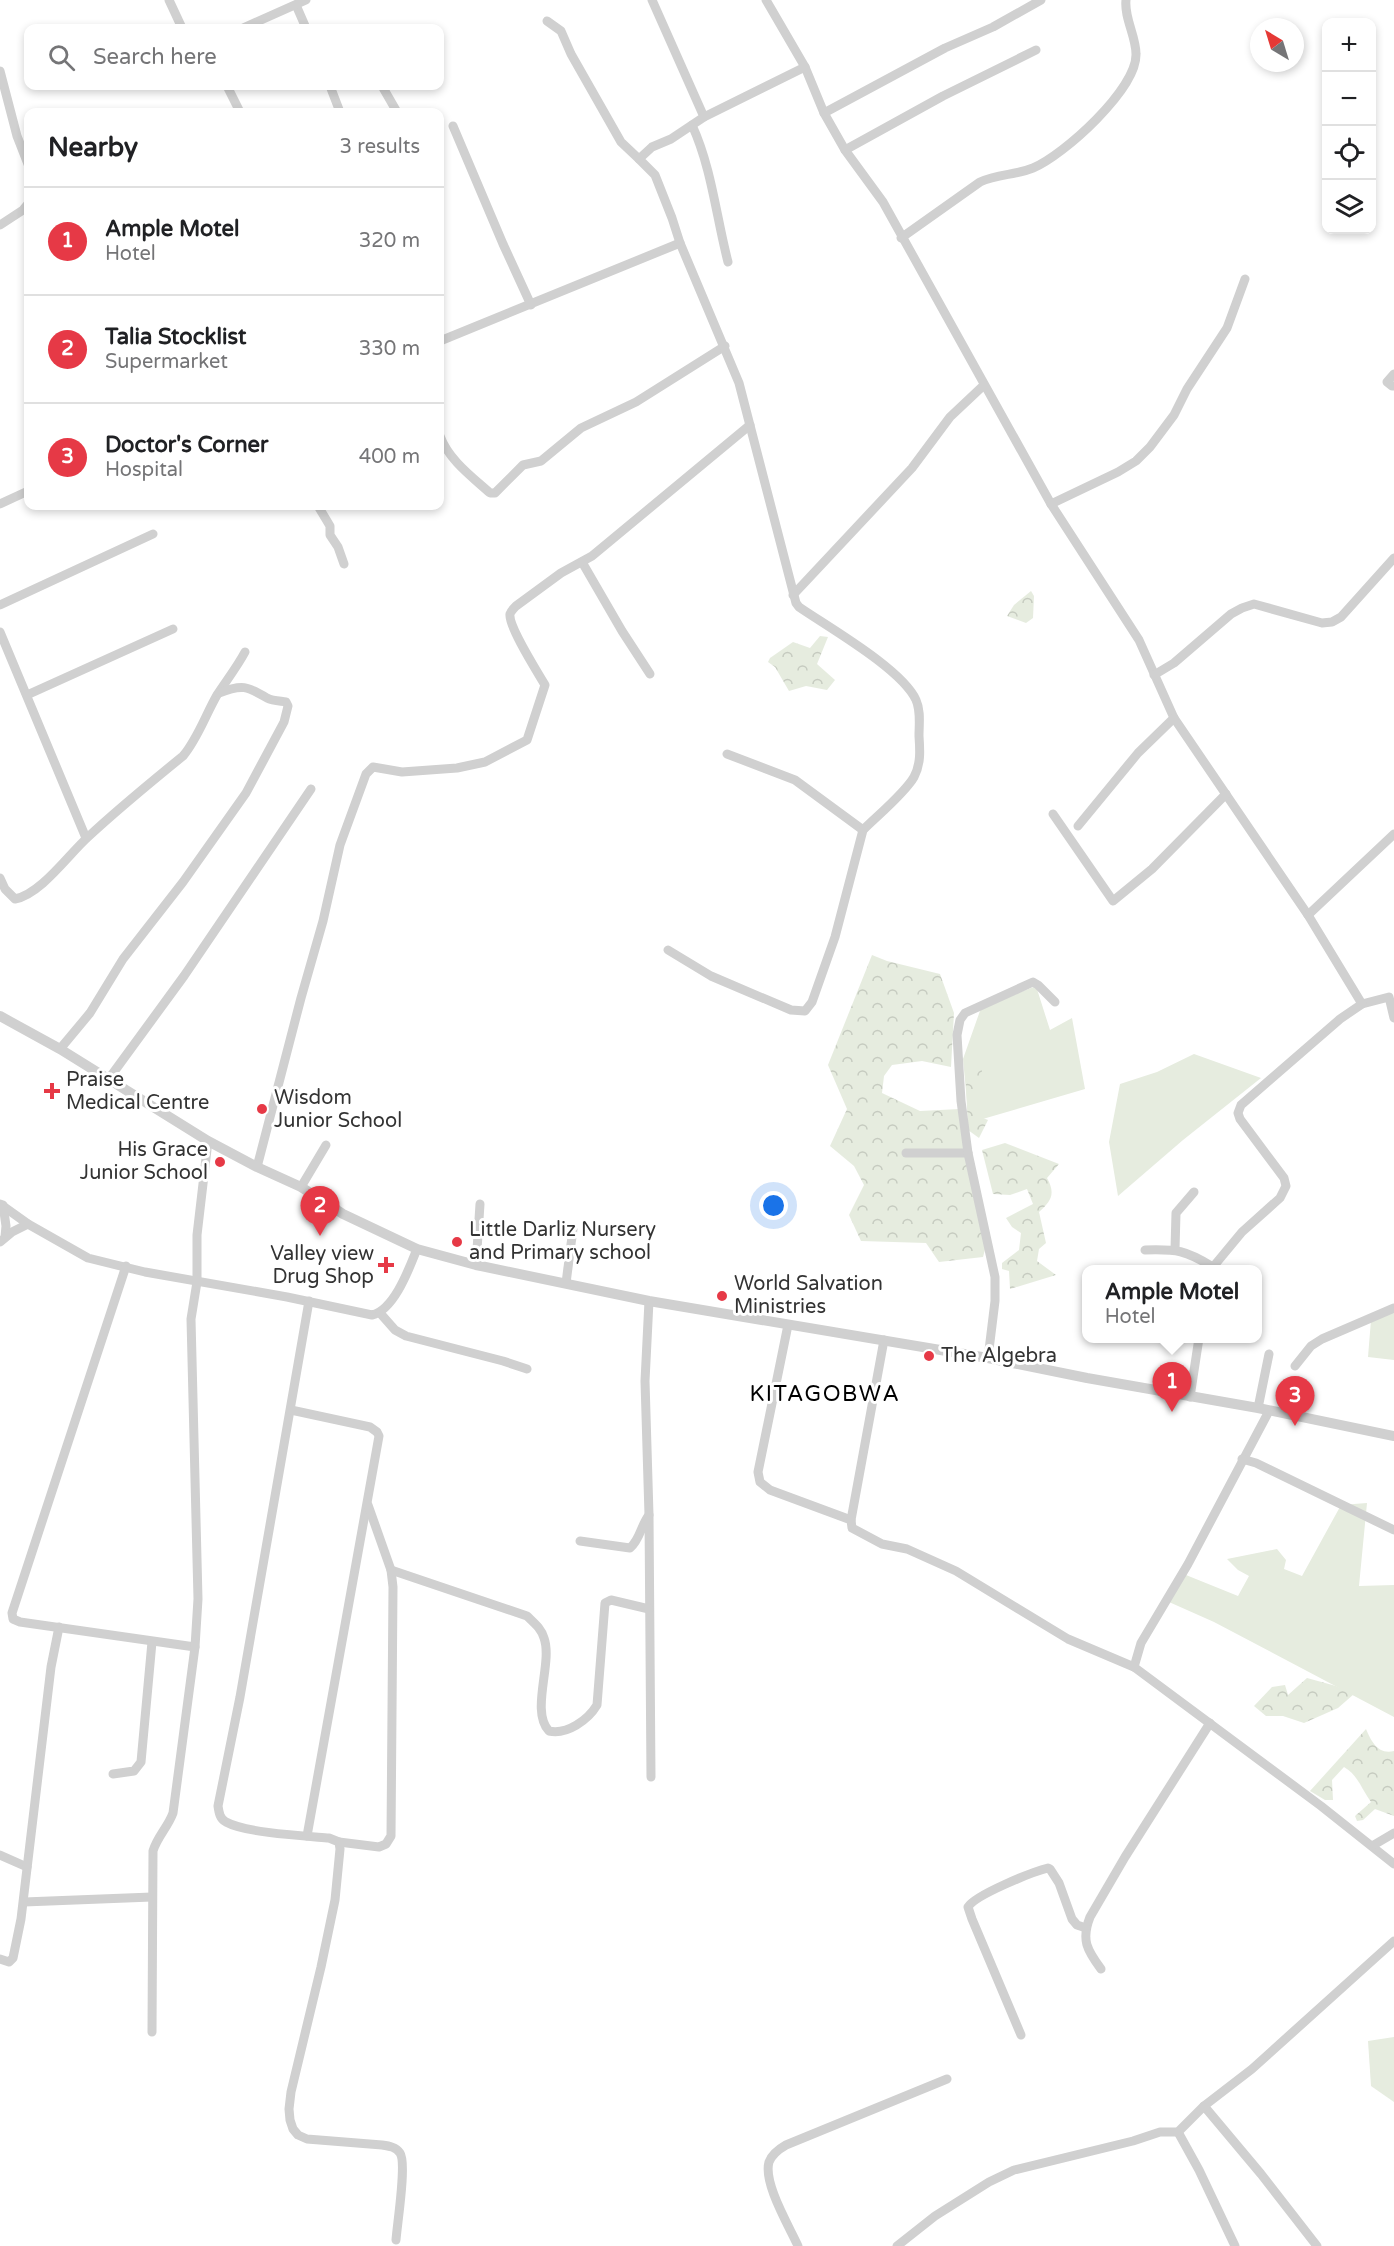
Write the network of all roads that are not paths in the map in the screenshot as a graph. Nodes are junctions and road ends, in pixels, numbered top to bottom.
1 (169, 0) edge
2 (306, 0) edge
3 (652, 0) edge
4 (766, 0) edge
5 (1041, 0) edge
6 (1126, 0) edge
7 (290, 4) edge
8 (547, 21) dead end
9 (180, 24) edge
10 (251, 24) edge
11 (303, 24) edge
12 (1036, 50) dead end
13 (805, 67) junction
14 (0, 71) edge
15 (229, 90) edge
16 (332, 90) edge
17 (384, 90) edge
18 (238, 108) edge
19 (338, 108) edge
20 (395, 108) edge
21 (824, 113) junction
22 (704, 117) junction
23 (692, 125) junction
24 (453, 126) dead end
25 (845, 150) junction
26 (24, 154) edge
27 (639, 159) junction
28 (24, 207) edge
29 (0, 225) edge
30 (901, 238) junction
31 (680, 243) junction
32 (728, 262) dead end
33 (1245, 279) dead end
34 (531, 305) junction
35 (444, 339) edge
36 (725, 346) junction
37 (1394, 374) edge
38 (984, 385) junction
39 (1394, 386) edge
40 (750, 425) junction
41 (444, 449) edge
42 (24, 493) edge
43 (0, 504) edge
44 (1051, 504) junction
45 (320, 510) edge
46 (153, 534) dead end
47 (1394, 558) edge
48 (582, 562) junction
49 (344, 564) dead end
50 (793, 595) junction
51 (0, 605) edge
52 (172, 629) dead end
53 (0, 632) edge
54 (245, 652) dead end
55 (650, 674) dead end
56 (1154, 675) junction
57 (219, 693) junction
58 (27, 695) junction
59 (1174, 718) junction
60 (727, 754) dead end
61 (311, 789) dead end
62 (1226, 794) junction
63 (1053, 814) dead end
64 (1078, 826) dead end
65 (863, 830) junction
66 (1394, 834) edge
67 (86, 838) junction
68 (0, 878) edge
69 (1308, 915) junction
70 (668, 950) dead end
71 (1392, 995) edge
72 (1055, 1002) dead end
73 (1362, 1004) junction
74 (0, 1016) edge
75 (1394, 1018) edge
76 (60, 1049) junction
77 (108, 1080) junction
78 (208, 1141) junction
79 (326, 1145) dead end
80 (906, 1153) dead end
81 (968, 1153) junction
82 (257, 1167) junction
83 (301, 1187) junction
84 (1194, 1192) dead end
85 (1, 1204) edge
86 (480, 1204) dead end
87 (28, 1224) junction
88 (573, 1229) dead end
89 (3, 1240) edge
90 (417, 1249) junction
91 (1175, 1249) junction
92 (1145, 1250) dead end
93 (476, 1265) junction
94 (1210, 1265) edge
95 (1217, 1265) edge
96 (126, 1266) junction
97 (197, 1282) junction
98 (566, 1283) junction
99 (309, 1301) junction
100 (649, 1301) junction
101 (1394, 1308) edge
102 (380, 1312) junction
103 (788, 1325) junction
104 (884, 1340) junction
105 (1198, 1343) edge
106 (1269, 1354) dead end
107 (988, 1358) junction
108 (1294, 1366) dead end
109 (527, 1369) dead end
110 (1190, 1397) junction
111 (1263, 1409) junction
112 (291, 1410) junction
113 (1394, 1436) edge
114 (1242, 1459) junction
115 (367, 1502) junction
116 (650, 1515) junction
117 (851, 1520) junction
118 (1394, 1530) edge
119 (580, 1541) dead end
120 (391, 1570) junction
121 (649, 1609) junction
122 (59, 1628) junction
123 (152, 1642) junction
124 (195, 1647) junction
125 (1134, 1667) junction
126 (1209, 1723) junction
127 (112, 1774) dead end
128 (651, 1777) dead end
129 (1394, 1833) edge
130 (307, 1836) junction
131 (339, 1842) junction
132 (1372, 1846) junction
133 (0, 1855) edge
134 (1394, 1864) edge
135 (27, 1867) junction
136 (152, 1897) junction
137 (24, 1902) junction
138 (1086, 1928) junction
139 (1394, 1941) edge
140 (0, 1959) edge
141 (1101, 1969) dead end
142 (152, 2031) dead end
143 (1022, 2035) dead end
144 (947, 2079) dead end
145 (1204, 2106) junction
146 (1179, 2132) junction
147 (396, 2240) dead end
148 (798, 2246) edge
149 (897, 2246) edge
150 (1235, 2246) edge
151 (1317, 2246) edge

1 - 9 street
2 - 7 street
3 - 22 street
4 - 13 street
5 - 21 street
6 - 30 street
7 - 10 street
7 - 11 street
8 - 27 street
12 - 25 street
13 - 21 street
13 - 22 street
14 - 26 street
15 - 18 street
16 - 19 street
17 - 20 street
21 - 25 street
22 - 23 street
23 - 27 street
23 - 32 street
24 - 34 street
25 - 30 street
27 - 31 street
28 - 29 street
30 - 38 street
31 - 34 street
31 - 36 street
33 - 44 street
34 - 35 street
36 - 40 street
36 - 41 street
37 - 39 street
38 - 44 street
38 - 50 street
40 - 48 street
40 - 50 street
42 - 43 street
44 - 56 street
45 - 49 street
46 - 51 street
47 - 56 street
48 - 55 street
48 - 82 street
50 - 65 street
52 - 58 street
53 - 58 street
54 - 57 street
56 - 59 street
57 - 67 street
57 - 76 street
58 - 67 street
59 - 62 street
59 - 64 street
60 - 65 street
61 - 77 street
62 - 63 street
62 - 69 street
65 - 70 street
66 - 69 street
67 - 68 street
69 - 73 street
71 - 73 street
71 - 75 street
72 - 81 street
73 - 95 street
74 - 76 street
76 - 77 street
77 - 78 street
78 - 82 street
78 - 97 street
79 - 83 street
80 - 81 street
81 - 107 street
82 - 83 street
83 - 90 street
84 - 91 street
85 - 87 street
85 - 89 street
86 - 93 street
87 - 89 street
87 - 96 street
88 - 98 street
90 - 93 street
90 - 102 street
91 - 92 street
91 - 94 street
93 - 98 street
96 - 97 street
96 - 122 street
97 - 99 street
97 - 124 street
98 - 100 street
99 - 102 street
99 - 112 street
100 - 103 street
100 - 116 street
101 - 108 street
102 - 109 street
103 - 104 street
103 - 117 street
104 - 107 street
104 - 117 street
105 - 110 street
106 - 111 street
107 - 110 street
110 - 111 street
111 - 113 street
111 - 114 street
112 - 115 street
112 - 130 street
114 - 118 street
114 - 125 street
115 - 120 street
115 - 130 street
116 - 119 street
116 - 121 street
117 - 125 street
120 - 121 street
120 - 131 street
121 - 128 street
122 - 123 street
122 - 135 street
123 - 124 street
123 - 127 street
124 - 136 street
125 - 126 street
126 - 132 street
126 - 138 street
129 - 132 street
130 - 131 street
131 - 147 street
132 - 134 street
133 - 135 street
135 - 137 street
136 - 137 street
136 - 142 street
137 - 140 street
138 - 141 street
138 - 143 street
139 - 145 street
144 - 148 street
145 - 146 street
145 - 151 street
146 - 149 street
146 - 150 street

